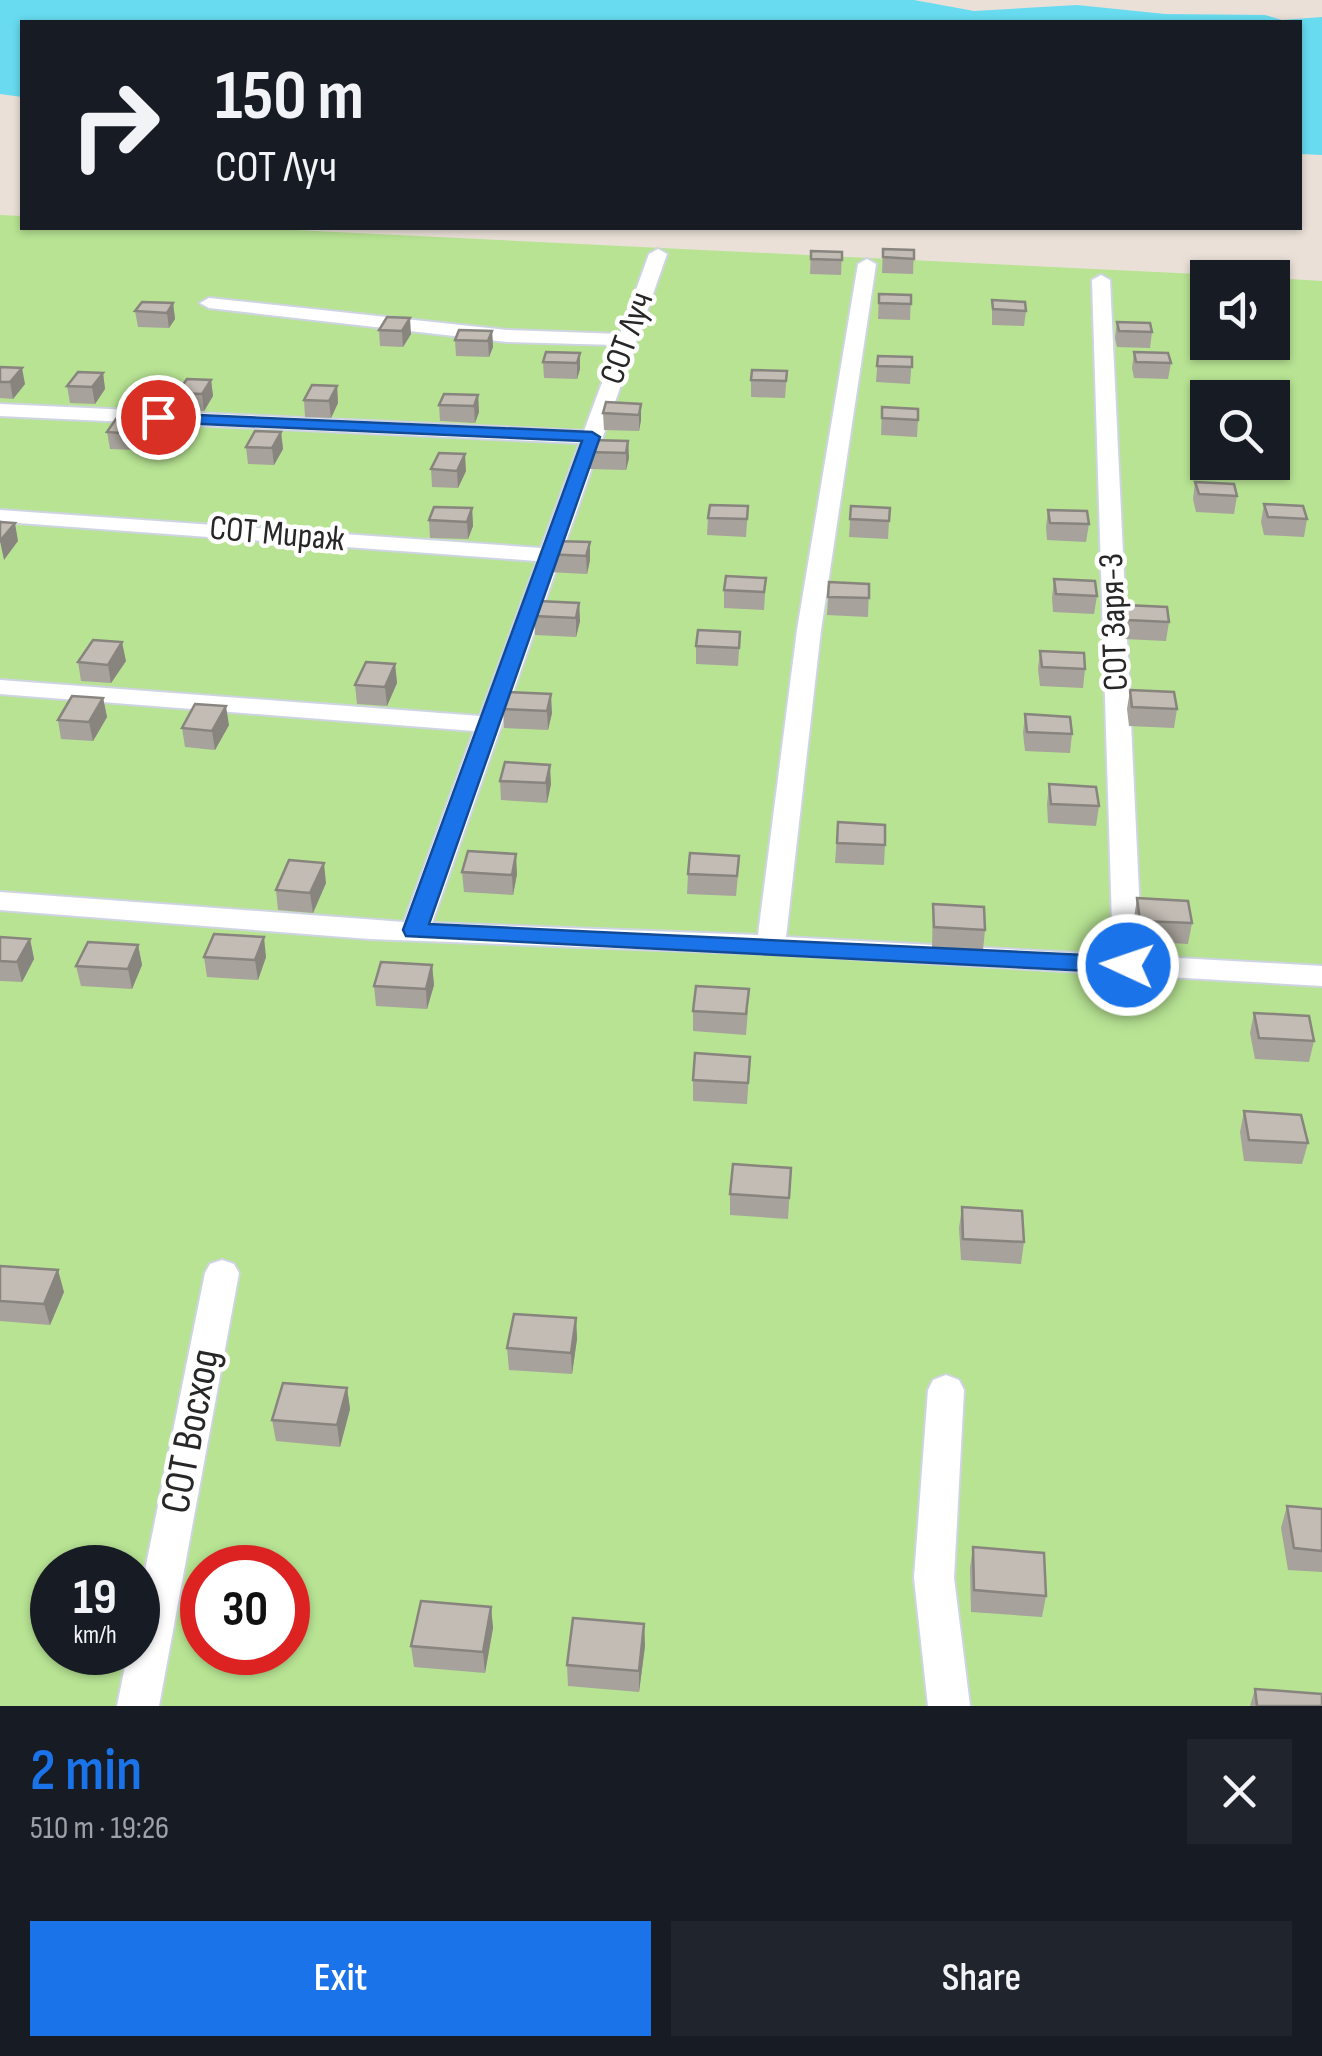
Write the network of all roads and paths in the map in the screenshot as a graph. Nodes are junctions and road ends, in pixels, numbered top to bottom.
1 (658, 254) dead end
2 (867, 264) dead end
3 (1100, 280) dead end
4 (209, 303) dead end
5 (624, 340) junction
6 (0, 410) edge
7 (592, 437) junction
8 (5, 515) dead end
9 (549, 555) junction
10 (0, 687) edge
11 (486, 724) junction
12 (0, 901) edge
13 (415, 930) junction
14 (771, 945) junction
15 (1128, 965) junction
16 (1322, 976) edge
17 (222, 1273) dead end
18 (946, 1390) dead end
19 (138, 1706) edge
20 (949, 1706) edge

1 - 5 street, СОТ Луч
2 - 14 street
3 - 15 street, СОТ Заря-3
4 - 5 street
5 - 7 street, СОТ Луч
6 - 7 street
7 - 9 street, СОТ Луч
8 - 9 street, СОТ Мираж
9 - 11 street, СОТ Луч
10 - 11 street
11 - 13 street, СОТ Луч
12 - 13 street
13 - 14 street
14 - 15 street
15 - 16 street
17 - 19 street, СОТ Восход
18 - 20 street

